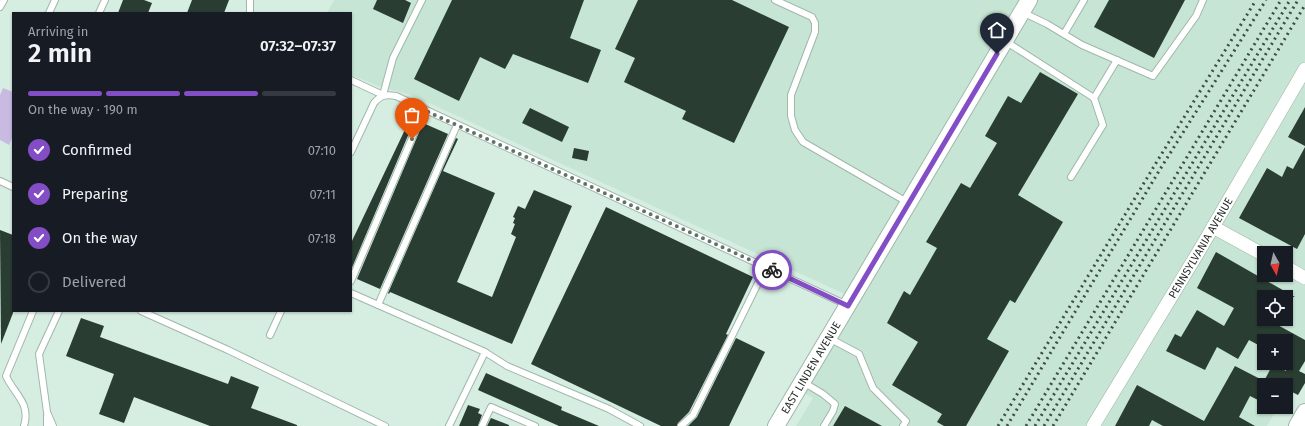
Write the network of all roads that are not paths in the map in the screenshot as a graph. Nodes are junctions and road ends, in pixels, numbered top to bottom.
1 (4, 0) edge
2 (55, 0) edge
3 (105, 0) edge
4 (250, 0) edge
5 (422, 0) edge
6 (775, 0) edge
7 (1084, 0) edge
8 (1203, 0) edge
9 (1025, 4) edge
10 (0, 6) edge
11 (49, 12) edge
12 (99, 12) edge
13 (250, 12) edge
14 (1064, 34) junction
15 (1004, 41) junction
16 (1117, 60) junction
17 (1305, 69) edge
18 (352, 80) edge
19 (383, 95) junction
20 (1094, 98) junction
21 (424, 110) junction
22 (457, 125) junction
23 (352, 150) edge
24 (1071, 177) dead end
25 (0, 181) edge
26 (12, 187) edge
27 (909, 203) junction
28 (1213, 227) junction
29 (1257, 251) edge
30 (766, 267) junction
31 (1293, 271) edge
32 (1305, 278) edge
33 (352, 280) edge
34 (352, 293) edge
35 (378, 305) junction
36 (848, 306) junction
37 (33, 312) edge
38 (59, 312) edge
39 (143, 312) edge
40 (281, 312) edge
41 (270, 335) dead end
42 (829, 338) junction
43 (485, 352) junction
44 (3, 375) edge
45 (803, 382) junction
46 (47, 412) junction
47 (1305, 412) edge
48 (905, 424) edge
49 (24, 426) edge
50 (47, 426) edge
51 (53, 426) edge
52 (385, 426) edge
53 (449, 426) edge
54 (482, 426) edge
55 (535, 426) edge
56 (640, 426) edge
57 (681, 426) edge
58 (776, 426) edge
59 (824, 426) edge
60 (1093, 426) edge
61 (1297, 426) edge

1 - 10 lane
2 - 11 lane
3 - 12 lane
4 - 13 lane
5 - 19 lane
6 - 27 lane
7 - 14 lane
8 - 16 lane
9 - 14 lane
9 - 15 street, EAST LINDEN AVENUE
14 - 16 lane
15 - 20 lane
15 - 27 street, EAST LINDEN AVENUE
16 - 20 lane
17 - 28 street, PENNSYLVANIA AVENUE
18 - 19 lane
19 - 21 lane
19 - 23 lane
20 - 24 lane
21 - 22 lane
21 - 33 lane
22 - 30 lane
22 - 35 lane
25 - 26 lane
27 - 36 street, EAST LINDEN AVENUE
28 - 29 street
28 - 60 street, PENNSYLVANIA AVENUE
30 - 36 lane
30 - 57 lane
31 - 32 street
34 - 35 lane
35 - 43 lane
36 - 42 street, EAST LINDEN AVENUE
37 - 44 lane
38 - 46 lane
39 - 52 lane
40 - 41 lane
42 - 45 street, EAST LINDEN AVENUE
42 - 48 lane
43 - 53 lane
43 - 56 lane
44 - 49 lane
45 - 58 street, EAST LINDEN AVENUE
45 - 59 lane
46 - 50 lane
46 - 51 lane
47 - 61 street
54 - 55 lane

